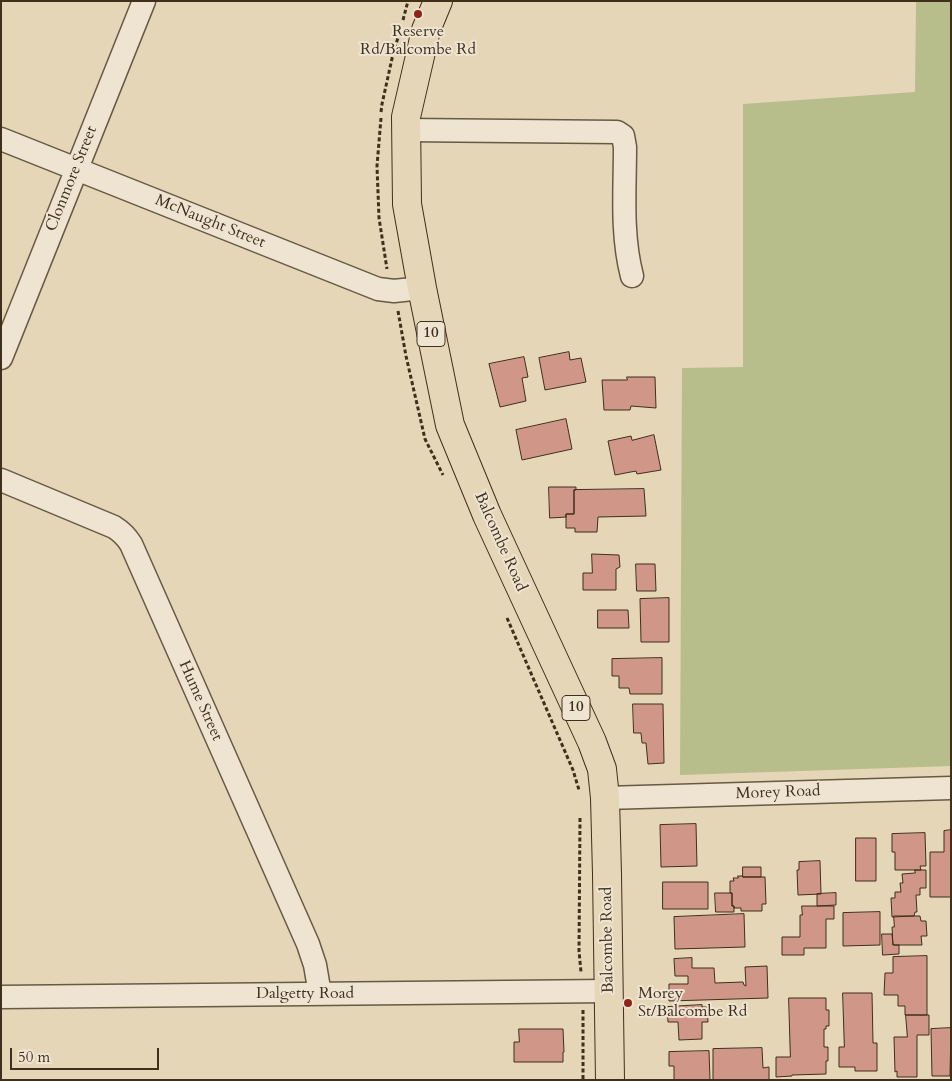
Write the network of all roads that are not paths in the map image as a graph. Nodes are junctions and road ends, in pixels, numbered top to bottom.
1 (144, 1) edge
2 (438, 1) edge
3 (406, 130) junction
4 (1, 139) edge
5 (77, 168) junction
6 (632, 276) dead end
7 (422, 288) junction
8 (1, 358) edge
9 (1, 480) edge
10 (951, 788) edge
11 (593, 796) junction
12 (596, 992) junction
13 (320, 994) junction
14 (1, 997) edge
15 (610, 1080) edge

1 - 5 street, Clonmore Street
2 - 3 main road, Balcombe Road / 10
3 - 6 street
3 - 7 main road, Balcombe Road / 10
4 - 5 street, McNaught Street
5 - 7 street, McNaught Street
5 - 8 street, Clonmore Street
7 - 11 main road, Balcombe Road / 10
9 - 13 street, Hume Street
10 - 11 street, Morey Road
11 - 12 main road, Balcombe Road / 10
12 - 13 street, Dalgetty Road
12 - 15 main road, Balcombe Road / 10
13 - 14 street, Dalgetty Road

